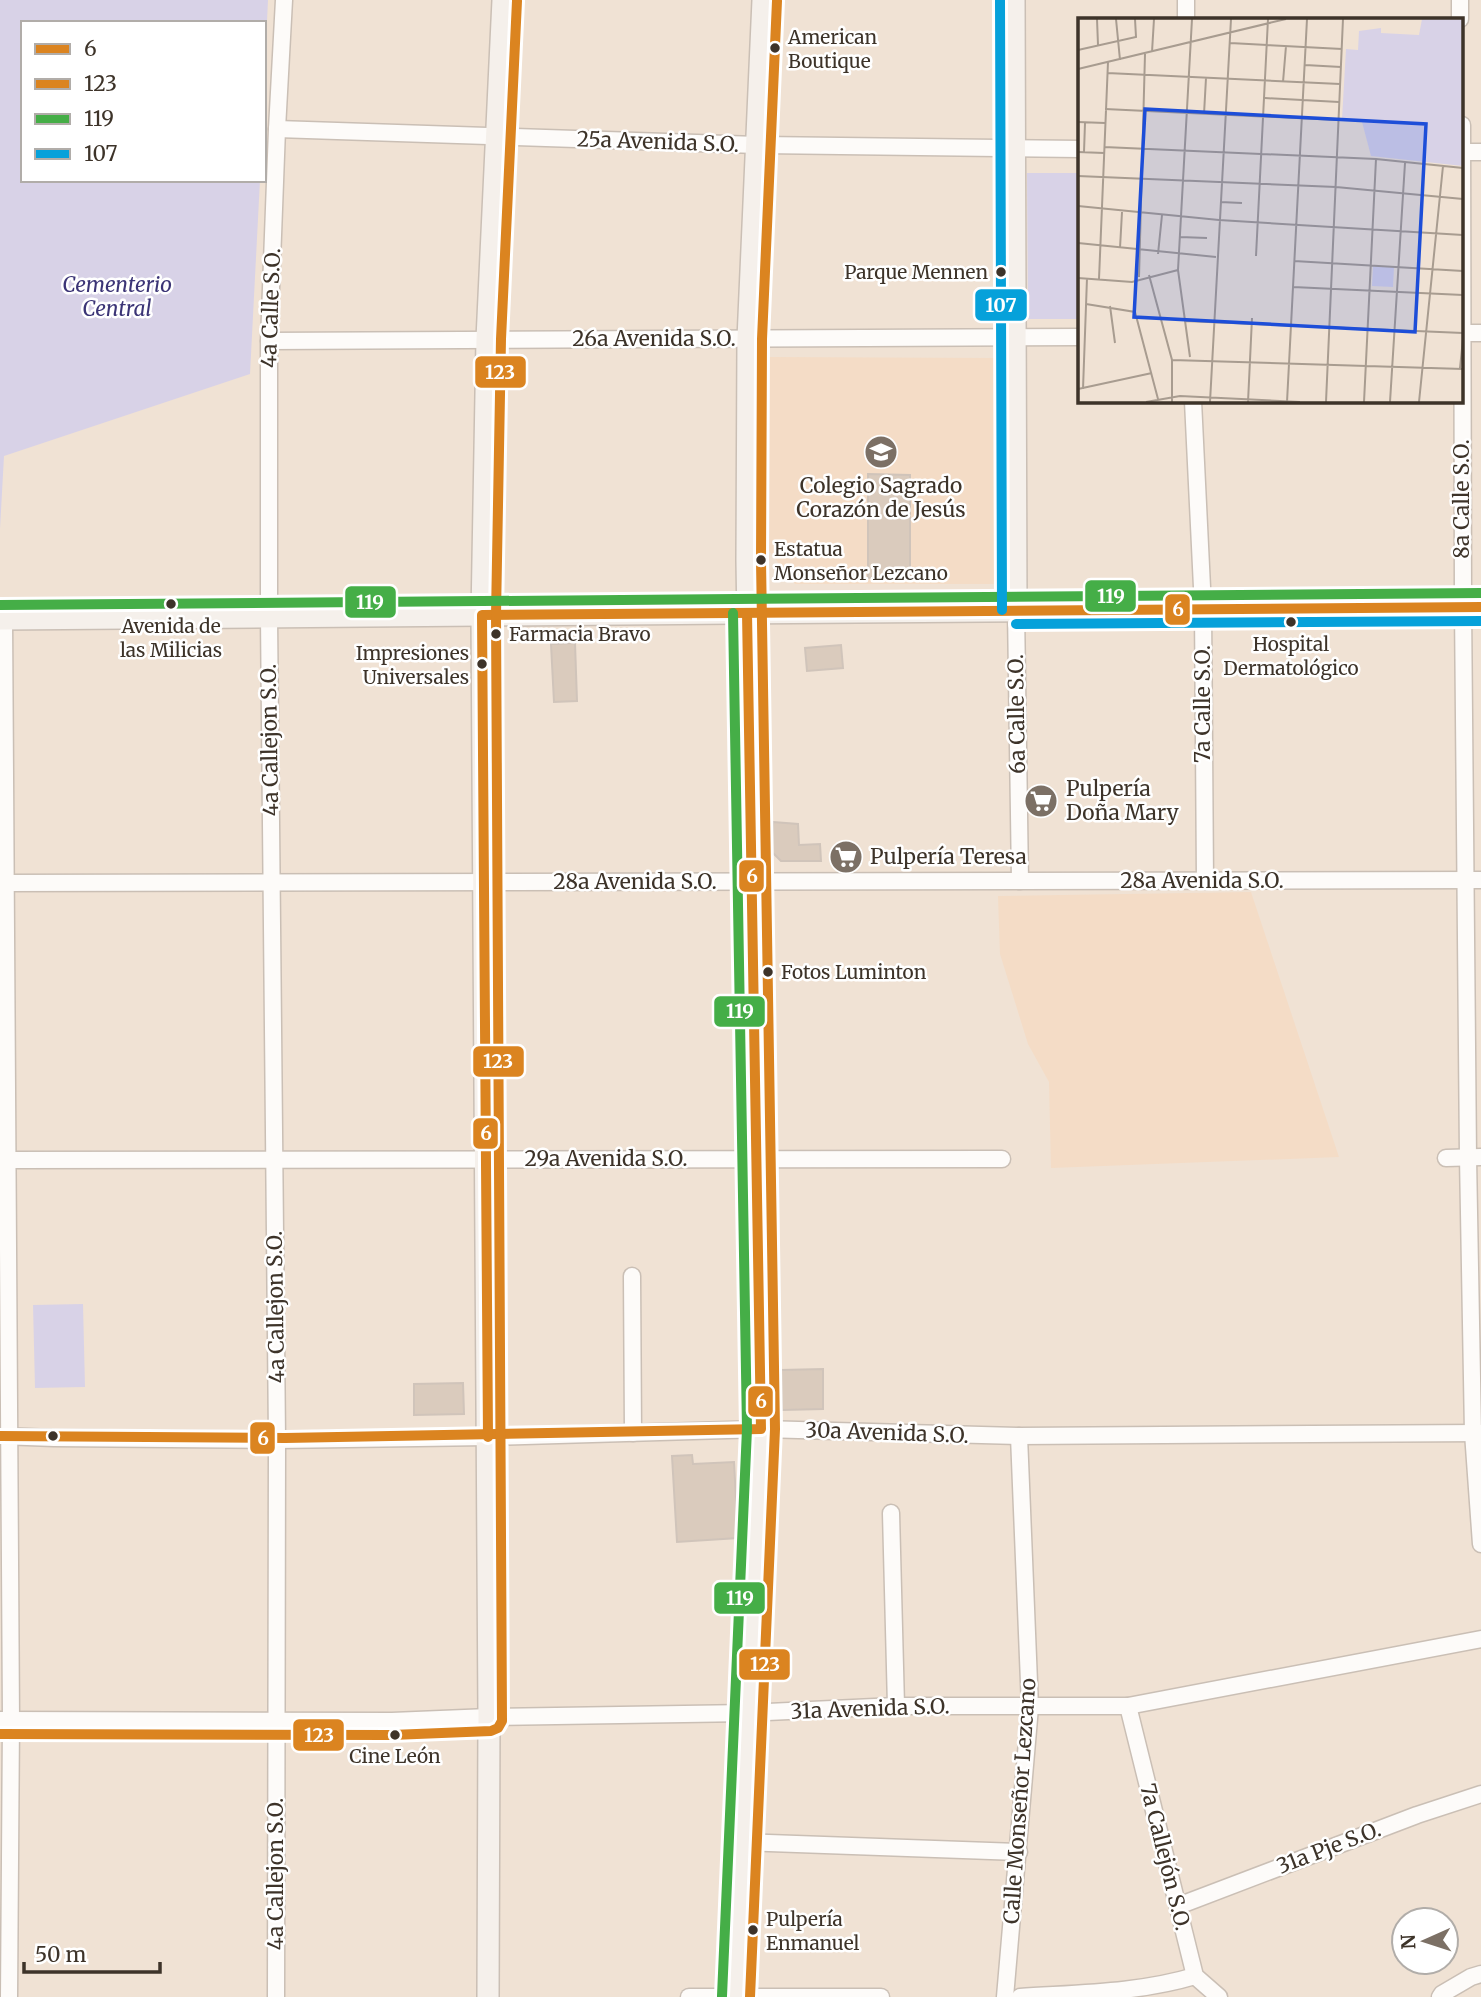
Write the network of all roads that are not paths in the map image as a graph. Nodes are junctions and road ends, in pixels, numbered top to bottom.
1 (285, 0) edge
2 (503, 0) edge
3 (763, 0) edge
4 (1014, 0) edge
5 (1186, 0) edge
6 (1460, 0) edge
7 (1186, 18) edge
8 (1460, 18) edge
9 (277, 129) junction
10 (497, 136) junction
11 (757, 145) junction
12 (1014, 149) junction
13 (1078, 149) edge
14 (1016, 337) junction
15 (1078, 337) edge
16 (487, 339) junction
17 (748, 340) junction
18 (269, 341) junction
19 (1464, 388) edge
20 (1193, 402) edge
21 (1472, 606) edge
22 (1203, 608) junction
23 (1016, 610) junction
24 (747, 613) junction
25 (482, 615) junction
26 (269, 617) junction
27 (2, 619) edge
28 (1473, 880) edge
29 (1020, 881) junction
30 (1205, 881) junction
31 (484, 882) junction
32 (752, 882) junction
33 (3, 883) edge
34 (271, 883) junction
35 (1474, 1157) edge
36 (1002, 1158) dead end
37 (1446, 1158) dead end
38 (274, 1159) junction
39 (486, 1159) junction
40 (756, 1159) junction
41 (4, 1160) edge
42 (632, 1276) dead end
43 (761, 1429) junction
44 (634, 1433) junction
45 (1477, 1433) edge
46 (5, 1436) edge
47 (1019, 1436) junction
48 (488, 1437) junction
49 (277, 1440) junction
50 (891, 1513) dead end
51 (1481, 1544) edge
52 (5, 1581) edge
53 (1481, 1639) edge
54 (896, 1706) junction
55 (1128, 1706) junction
56 (1030, 1707) junction
57 (748, 1713) junction
58 (489, 1717) junction
59 (6, 1720) edge
60 (276, 1721) junction
61 (1481, 1794) edge
62 (743, 1842) junction
63 (1019, 1852) junction
64 (1178, 1906) junction
65 (1481, 1974) edge
66 (1195, 1976) junction
67 (736, 1996) edge
68 (9, 1997) edge
69 (276, 1997) edge
70 (488, 1997) edge
71 (689, 1997) edge
72 (881, 1997) edge
73 (1005, 1997) edge
74 (1020, 1997) edge
75 (1219, 1997) edge
76 (1440, 1997) edge

1 - 9 street, 4a Calle S.O.
2 - 10 street
3 - 11 street
4 - 12 street, 6a Calle S.O.
5 - 7 street
6 - 8 street
9 - 10 street, 25a Avenida S.O.
9 - 18 street, 4a Calle S.O.
10 - 11 street, 25a Avenida S.O.
10 - 16 street
11 - 12 street, 25a Avenida S.O.
11 - 17 street
12 - 13 street, 25a Avenida S.O.
12 - 14 street, 6a Calle S.O.
14 - 15 street, 26a Avenida S.O.
14 - 17 street, 26a Avenida S.O.
14 - 23 street, 6a Calle S.O.
16 - 17 street, 26a Avenida S.O.
16 - 18 street, 26a Avenida S.O.
16 - 25 street
17 - 24 street
18 - 26 street, 4a Calle S.O.
19 - 21 street, 8a Calle S.O.
20 - 22 street, 7a Calle S.O.
21 - 22 street
21 - 28 street, 8a Calle S.O.
22 - 23 street
22 - 30 street, 7a Calle S.O.
23 - 24 street
23 - 29 street, 6a Calle S.O.
24 - 25 street
24 - 32 street
25 - 26 street
25 - 31 street
26 - 27 street
26 - 34 street, 4a Callejon S.O.
27 - 33 street
28 - 30 street, 28a Avenida S.O.
28 - 35 street, 8a Calle S.O.
29 - 30 street, 28a Avenida S.O.
29 - 32 street, 28a Avenida S.O.
31 - 32 street, 28a Avenida S.O.
31 - 34 street, 28a Avenida S.O.
31 - 39 street
32 - 40 street
33 - 34 street, 28a Avenida S.O.
33 - 41 street
34 - 38 street, 4a Callejon S.O.
35 - 37 street
35 - 45 street, 8a Calle S.O.
36 - 40 street, 29a Avenida S.O.
38 - 39 street, 29a Avenida S.O.
38 - 41 street, 29a Avenida S.O.
38 - 49 street, 4a Callejon S.O.
39 - 40 street, 29a Avenida S.O.
39 - 48 street
40 - 43 street
41 - 46 street
42 - 44 street
43 - 44 street, 30a Avenida S.O.
43 - 47 street, 30a Avenida S.O.
43 - 57 street
44 - 48 street, 30a Avenida S.O.
45 - 47 street, 30a Avenida S.O.
45 - 51 street, 8a Calle S.O.
46 - 49 street, 30a Avenida S.O.
46 - 52 street
47 - 56 street, Calle Monseñor Lezcano
48 - 49 street, 30a Avenida S.O.
48 - 58 street
49 - 60 street, 4a Callejon S.O.
50 - 54 street
52 - 59 street
53 - 55 street, 31a Avenida S.O.
54 - 56 street, 31a Avenida S.O.
54 - 57 street, 31a Avenida S.O.
55 - 56 street, 31a Avenida S.O.
55 - 64 street, 7a Callejón S.O.
56 - 63 street, Calle Monseñor Lezcano
57 - 58 street, 31a Avenida S.O.
57 - 62 street
58 - 60 street, 31a Avenida S.O.
58 - 70 street
59 - 60 street, 31a Avenida S.O.
59 - 68 street
60 - 69 street, 4a Callejon S.O.
61 - 64 street, 31a Pje S.O.
62 - 63 street
62 - 67 street
63 - 73 street, Calle Monseñor Lezcano
64 - 66 street, 7a Callejón S.O.
65 - 76 street
66 - 74 street
66 - 75 street
67 - 71 street
67 - 72 street

